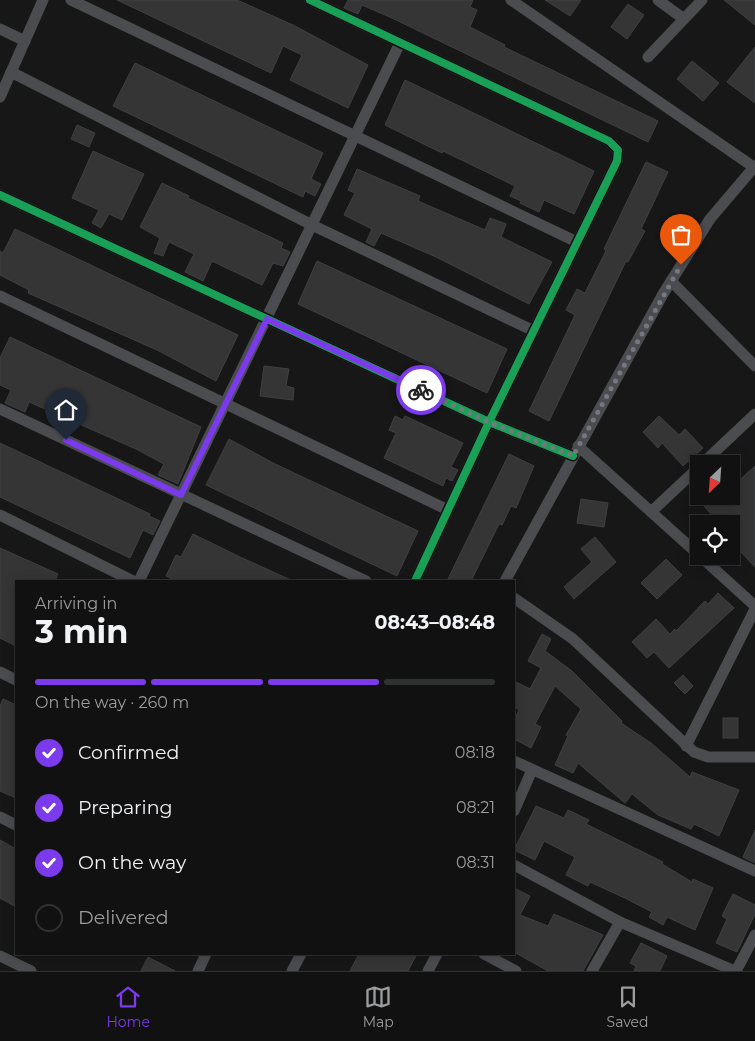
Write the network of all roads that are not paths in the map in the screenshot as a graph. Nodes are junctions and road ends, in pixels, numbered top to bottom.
1 (44, 0) edge
2 (71, 0) edge
3 (310, 0) edge
4 (511, 0) edge
5 (658, 0) edge
6 (702, 0) edge
7 (684, 19) junction
8 (0, 29) edge
9 (25, 41) junction
10 (400, 43) junction
11 (648, 57) dead end
12 (11, 72) junction
13 (0, 97) edge
14 (355, 136) junction
15 (755, 167) edge
16 (0, 195) edge
17 (312, 225) junction
18 (577, 242) junction
19 (671, 281) junction
20 (0, 296) edge
21 (267, 319) junction
22 (534, 331) junction
23 (755, 366) edge
24 (226, 402) junction
25 (0, 409) edge
26 (755, 414) edge
27 (489, 422) junction
28 (576, 451) junction
29 (712, 455) edge
30 (690, 475) edge
31 (181, 495) junction
32 (448, 510) junction
33 (651, 512) junction
34 (0, 515) edge
35 (690, 547) edge
36 (710, 565) edge
37 (131, 580) edge
38 (139, 580) edge
39 (364, 580) edge
40 (415, 580) edge
41 (505, 580) edge
42 (515, 599) edge
43 (755, 607) edge
44 (0, 672) edge
45 (15, 680) edge
46 (686, 746) junction
47 (755, 756) edge
48 (515, 762) edge
49 (532, 770) junction
50 (515, 809) edge
51 (0, 817) edge
52 (15, 824) edge
53 (515, 866) edge
54 (755, 871) edge
55 (620, 922) junction
56 (755, 935) edge
57 (206, 955) edge
58 (300, 955) edge
59 (436, 955) edge
60 (486, 955) edge
61 (0, 956) edge
62 (31, 971) edge
63 (198, 971) edge
64 (292, 971) edge
65 (428, 971) edge
66 (516, 971) edge
67 (592, 971) edge
68 (736, 971) edge

1 - 9 street
2 - 14 street
3 - 10 street
4 - 15 street
5 - 7 street
6 - 7 street
7 - 11 street
8 - 9 street
9 - 12 street
10 - 14 street
10 - 18 street
12 - 13 street
12 - 17 street
14 - 17 street
14 - 18 street
15 - 19 street
16 - 21 street
17 - 21 street
17 - 22 street
18 - 22 street
19 - 23 street
19 - 28 street
20 - 24 street
21 - 24 street
21 - 27 street
22 - 27 street
24 - 31 street
24 - 32 street
25 - 31 street
26 - 29 street
27 - 28 street
27 - 32 street
28 - 33 street
28 - 41 street
30 - 33 street
31 - 38 street
31 - 39 street
32 - 40 street
33 - 35 street
34 - 37 street
36 - 43 street
42 - 46 street
43 - 46 street
44 - 45 street
46 - 47 street
48 - 49 street
49 - 50 street
49 - 54 street
51 - 52 street
53 - 55 street
55 - 67 street
55 - 68 street
56 - 68 street
57 - 63 street
58 - 64 street
59 - 65 street
60 - 66 street
61 - 62 street

